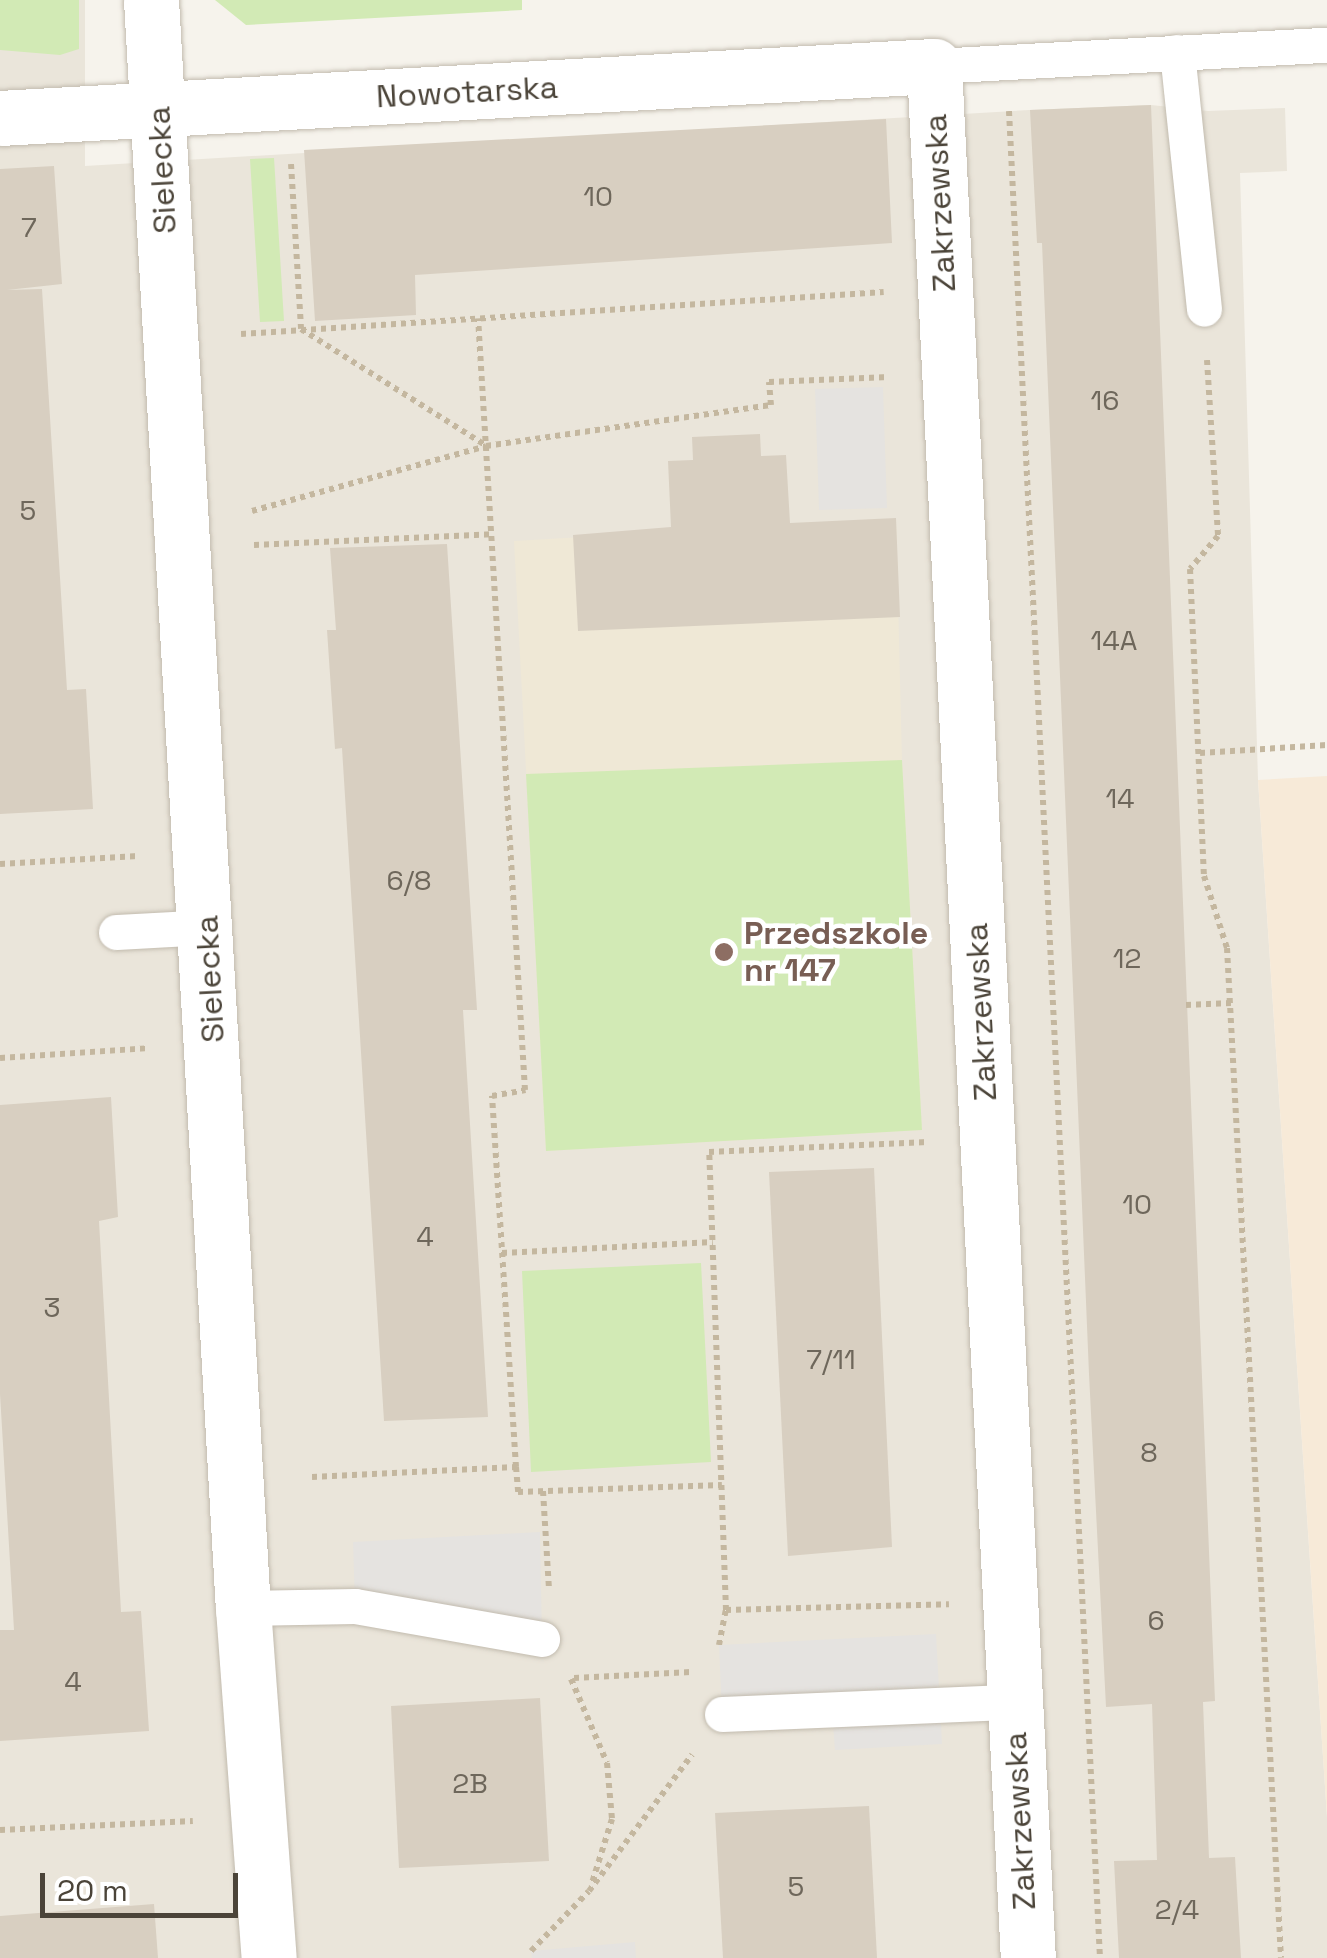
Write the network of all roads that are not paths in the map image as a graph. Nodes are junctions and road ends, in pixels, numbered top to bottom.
1 (151, 0) edge
2 (1327, 44) edge
3 (1178, 52) junction
4 (934, 82) junction
5 (158, 110) junction
6 (0, 118) edge
7 (1204, 308) road end
8 (207, 928) junction
9 (116, 932) dead end
10 (243, 1608) junction
11 (542, 1639) dead end
12 (1012, 1702) junction
13 (722, 1714) road end
14 (268, 1958) edge
15 (1028, 1958) edge

1 - 5 street, Sielecka
2 - 3 lane
3 - 4 lane
3 - 7 lane
4 - 5 street, Nowotarska
4 - 12 street, Zakrzewska
5 - 6 street, Nowotarska
5 - 8 street, Sielecka
8 - 9 lane
8 - 10 street, Sielecka
10 - 11 lane
10 - 14 street, Sielecka
12 - 13 lane
12 - 15 street, Zakrzewska

